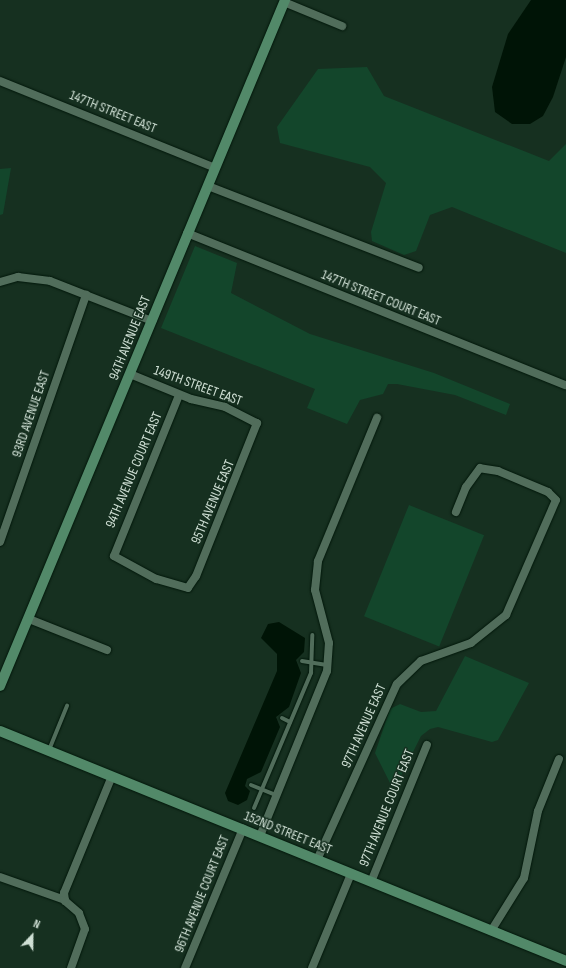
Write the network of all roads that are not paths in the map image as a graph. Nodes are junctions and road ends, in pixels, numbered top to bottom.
1 (284, 1) edge
2 (342, 26) dead end
3 (0, 80) edge
4 (215, 168) junction
5 (208, 186) junction
6 (187, 234) junction
7 (420, 268) dead end
8 (0, 282) edge
9 (86, 295) junction
10 (152, 321) junction
11 (130, 374) junction
12 (566, 385) edge
13 (179, 395) junction
14 (377, 418) dead end
15 (257, 423) joint
16 (456, 512) dead end
17 (0, 542) edge
18 (188, 588) joint
19 (29, 619) junction
20 (312, 635) dead end
21 (107, 650) dead end
22 (302, 661) dead end
23 (313, 662) junction
24 (328, 665) junction
25 (0, 686) edge
26 (67, 706) dead end
27 (282, 718) dead end
28 (290, 722) junction
29 (0, 731) edge
30 (427, 745) dead end
31 (49, 751) junction
32 (559, 759) dead end
33 (112, 776) junction
34 (251, 785) dead end
35 (262, 789) junction
36 (276, 796) junction
37 (254, 808) dead end
38 (242, 830) junction
39 (260, 836) junction
40 (317, 860) junction
41 (351, 874) junction
42 (0, 877) edge
43 (371, 882) junction
44 (64, 900) junction
45 (491, 931) junction
46 (566, 961) edge
47 (71, 968) edge
48 (185, 968) edge
49 (312, 968) edge

1 - 2 street
1 - 4 main road, 94TH AVENUE EAST
3 - 4 street, 147TH STREET EAST
4 - 5 main road, 94TH AVENUE EAST
5 - 6 main road, 94TH AVENUE EAST
5 - 7 street
6 - 10 main road, 94TH AVENUE EAST
6 - 12 street, 147TH STREET COURT EAST
8 - 9 street
9 - 10 street
9 - 17 street, 93RD AVENUE EAST
10 - 11 main road, 94TH AVENUE EAST
11 - 13 street, 149TH STREET EAST
11 - 19 main road, 94TH AVENUE EAST
13 - 15 street, 149TH STREET EAST
13 - 18 street, 94TH AVENUE COURT EAST
14 - 24 street
15 - 18 street, 95TH AVENUE EAST
16 - 40 street, 97TH AVENUE EAST
19 - 21 street
19 - 25 main road, 94TH AVENUE EAST
20 - 23 lane
22 - 23 lane
23 - 24 lane
23 - 28 lane
24 - 36 street
26 - 31 lane
27 - 28 lane
28 - 35 lane
29 - 31 main road, 152ND STREET EAST
30 - 43 street, 97TH AVENUE COURT EAST
31 - 33 main road, 152ND STREET EAST
32 - 45 street
33 - 38 main road, 152ND STREET EAST
33 - 44 street
34 - 35 lane
35 - 36 lane
35 - 37 lane
36 - 39 street
38 - 39 main road, 152ND STREET EAST
38 - 48 street, 96TH AVENUE COURT EAST
39 - 40 main road, 152ND STREET EAST
40 - 41 main road, 152ND STREET EAST
41 - 43 main road, 152ND STREET EAST
41 - 49 street
42 - 44 street
43 - 45 main road, 152ND STREET EAST
44 - 47 street
45 - 46 main road, 152ND STREET EAST

